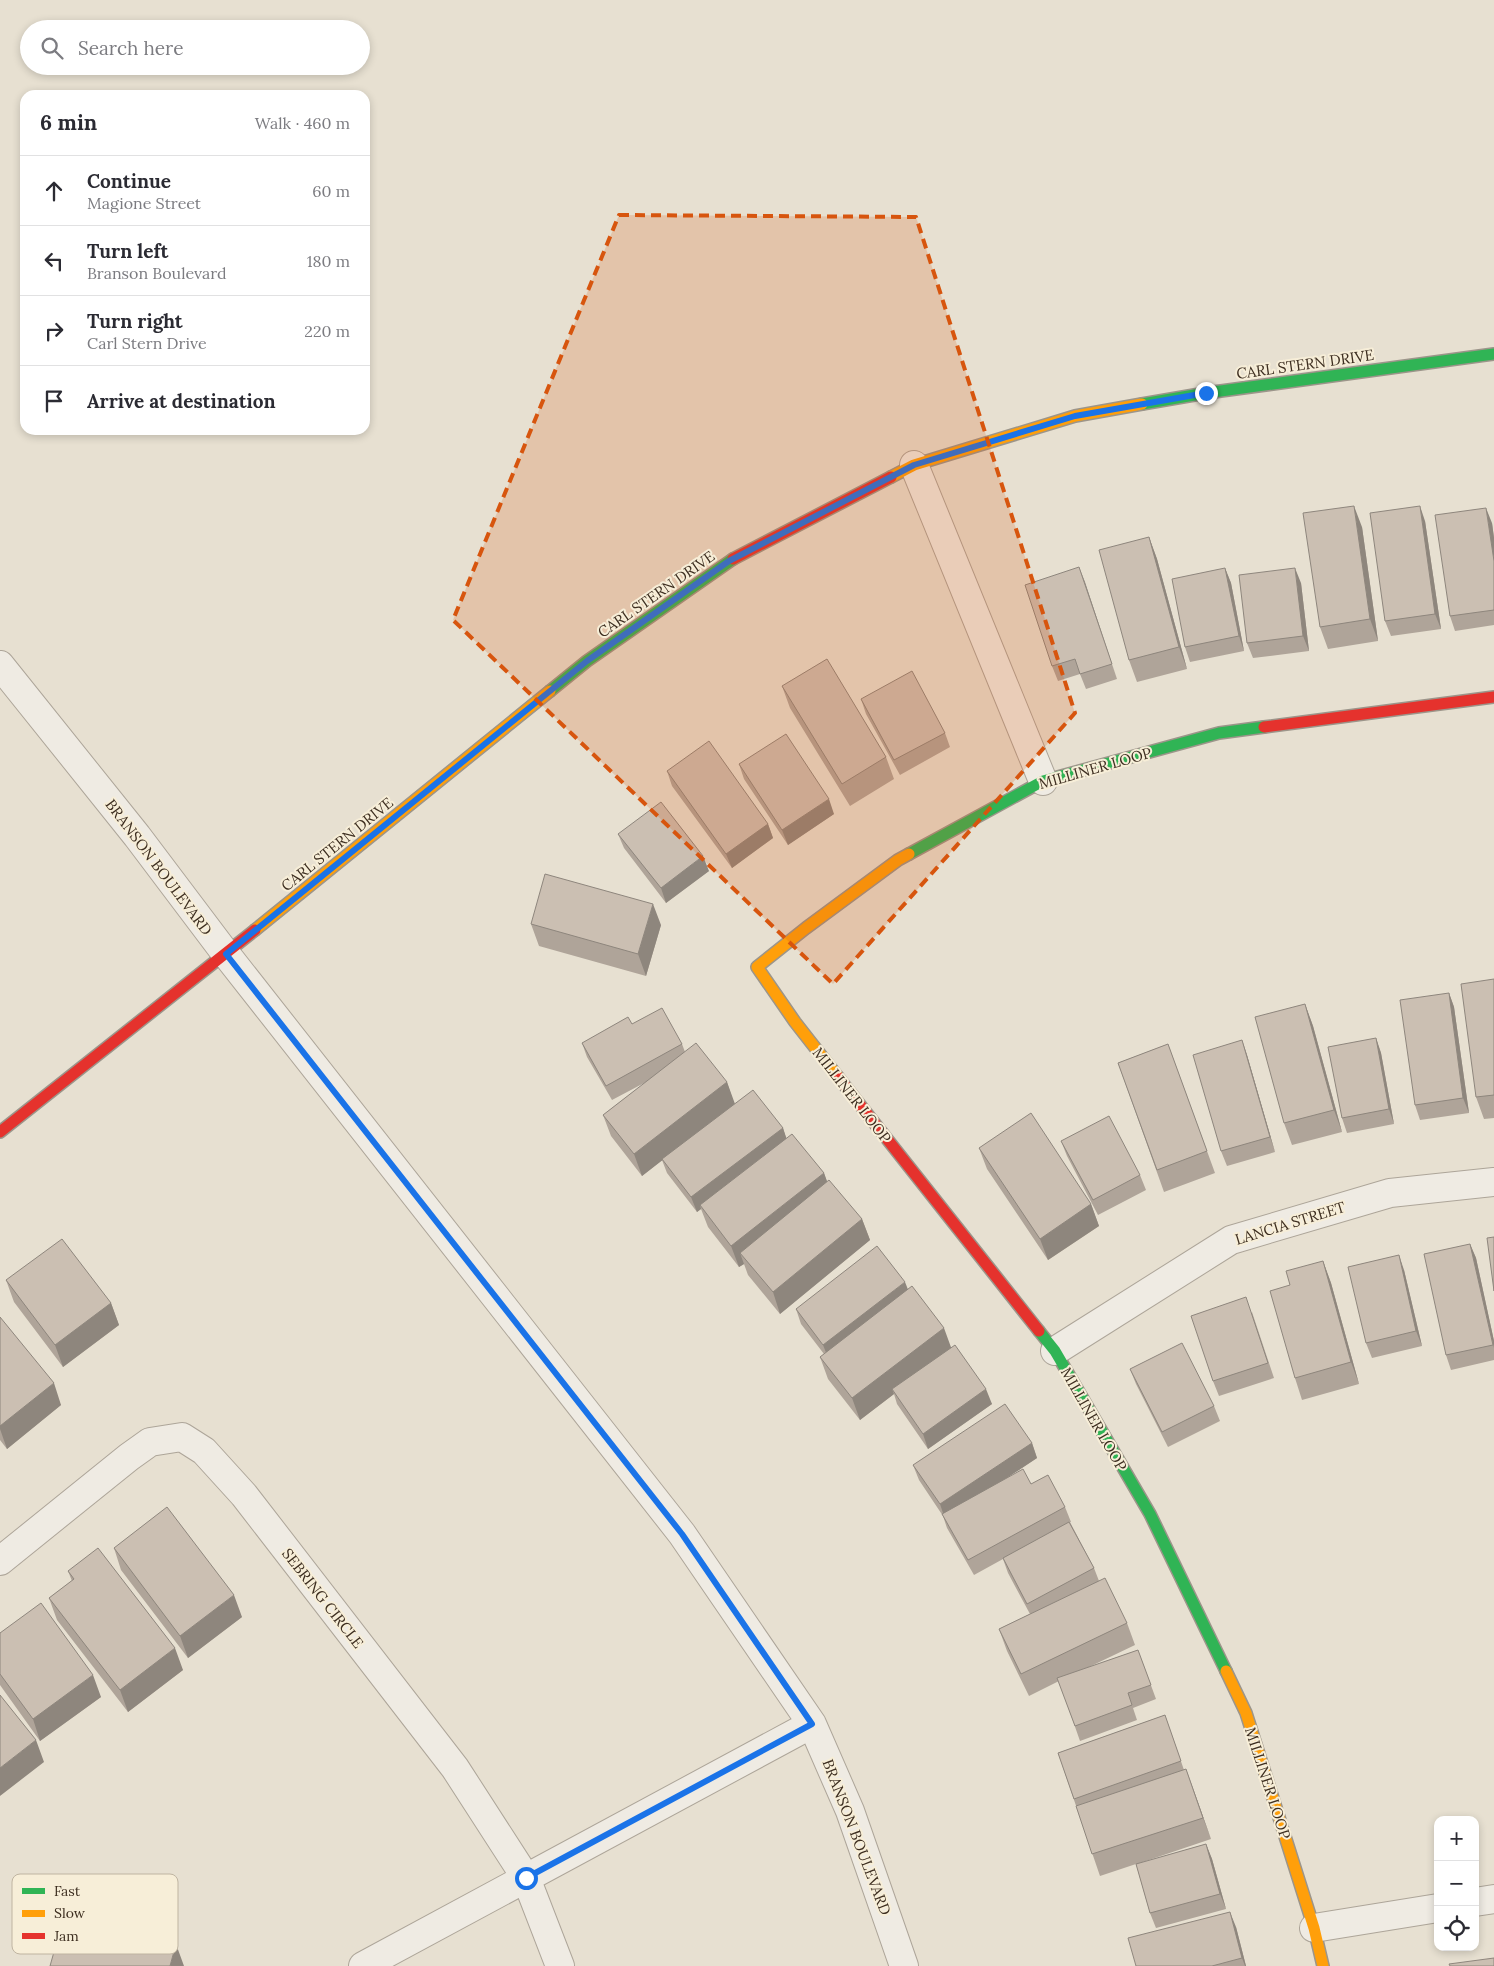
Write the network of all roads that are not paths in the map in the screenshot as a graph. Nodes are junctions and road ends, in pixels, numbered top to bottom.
1 (1494, 354) edge
2 (914, 465) junction
3 (0, 665) edge
4 (1494, 697) edge
5 (1043, 781) junction
6 (226, 954) junction
7 (0, 1132) edge
8 (1494, 1182) edge
9 (1055, 1351) junction
10 (0, 1561) edge
11 (812, 1724) junction
12 (526, 1878) junction
13 (1494, 1899) edge
14 (1479, 1901) edge
15 (1434, 1909) edge
16 (1314, 1928) junction
17 (363, 1966) edge
18 (560, 1966) edge
19 (904, 1966) edge
20 (1323, 1966) edge

1 - 2 street, CARL STERN DRIVE
2 - 5 street
2 - 6 street, CARL STERN DRIVE
3 - 6 street, BRANSON BOULEVARD
4 - 5 street, MILLINER LOOP
5 - 9 street, MILLINER LOOP
6 - 7 street, CARL STERN DRIVE
6 - 11 street, BRANSON BOULEVARD
8 - 9 street, LANCIA STREET
9 - 16 street, MILLINER LOOP
10 - 12 street, SEBRING CIRCLE
11 - 12 street
11 - 19 street, BRANSON BOULEVARD
12 - 17 street
12 - 18 street, SEBRING CIRCLE
13 - 14 street
15 - 16 street
16 - 20 street, MILLINER LOOP

